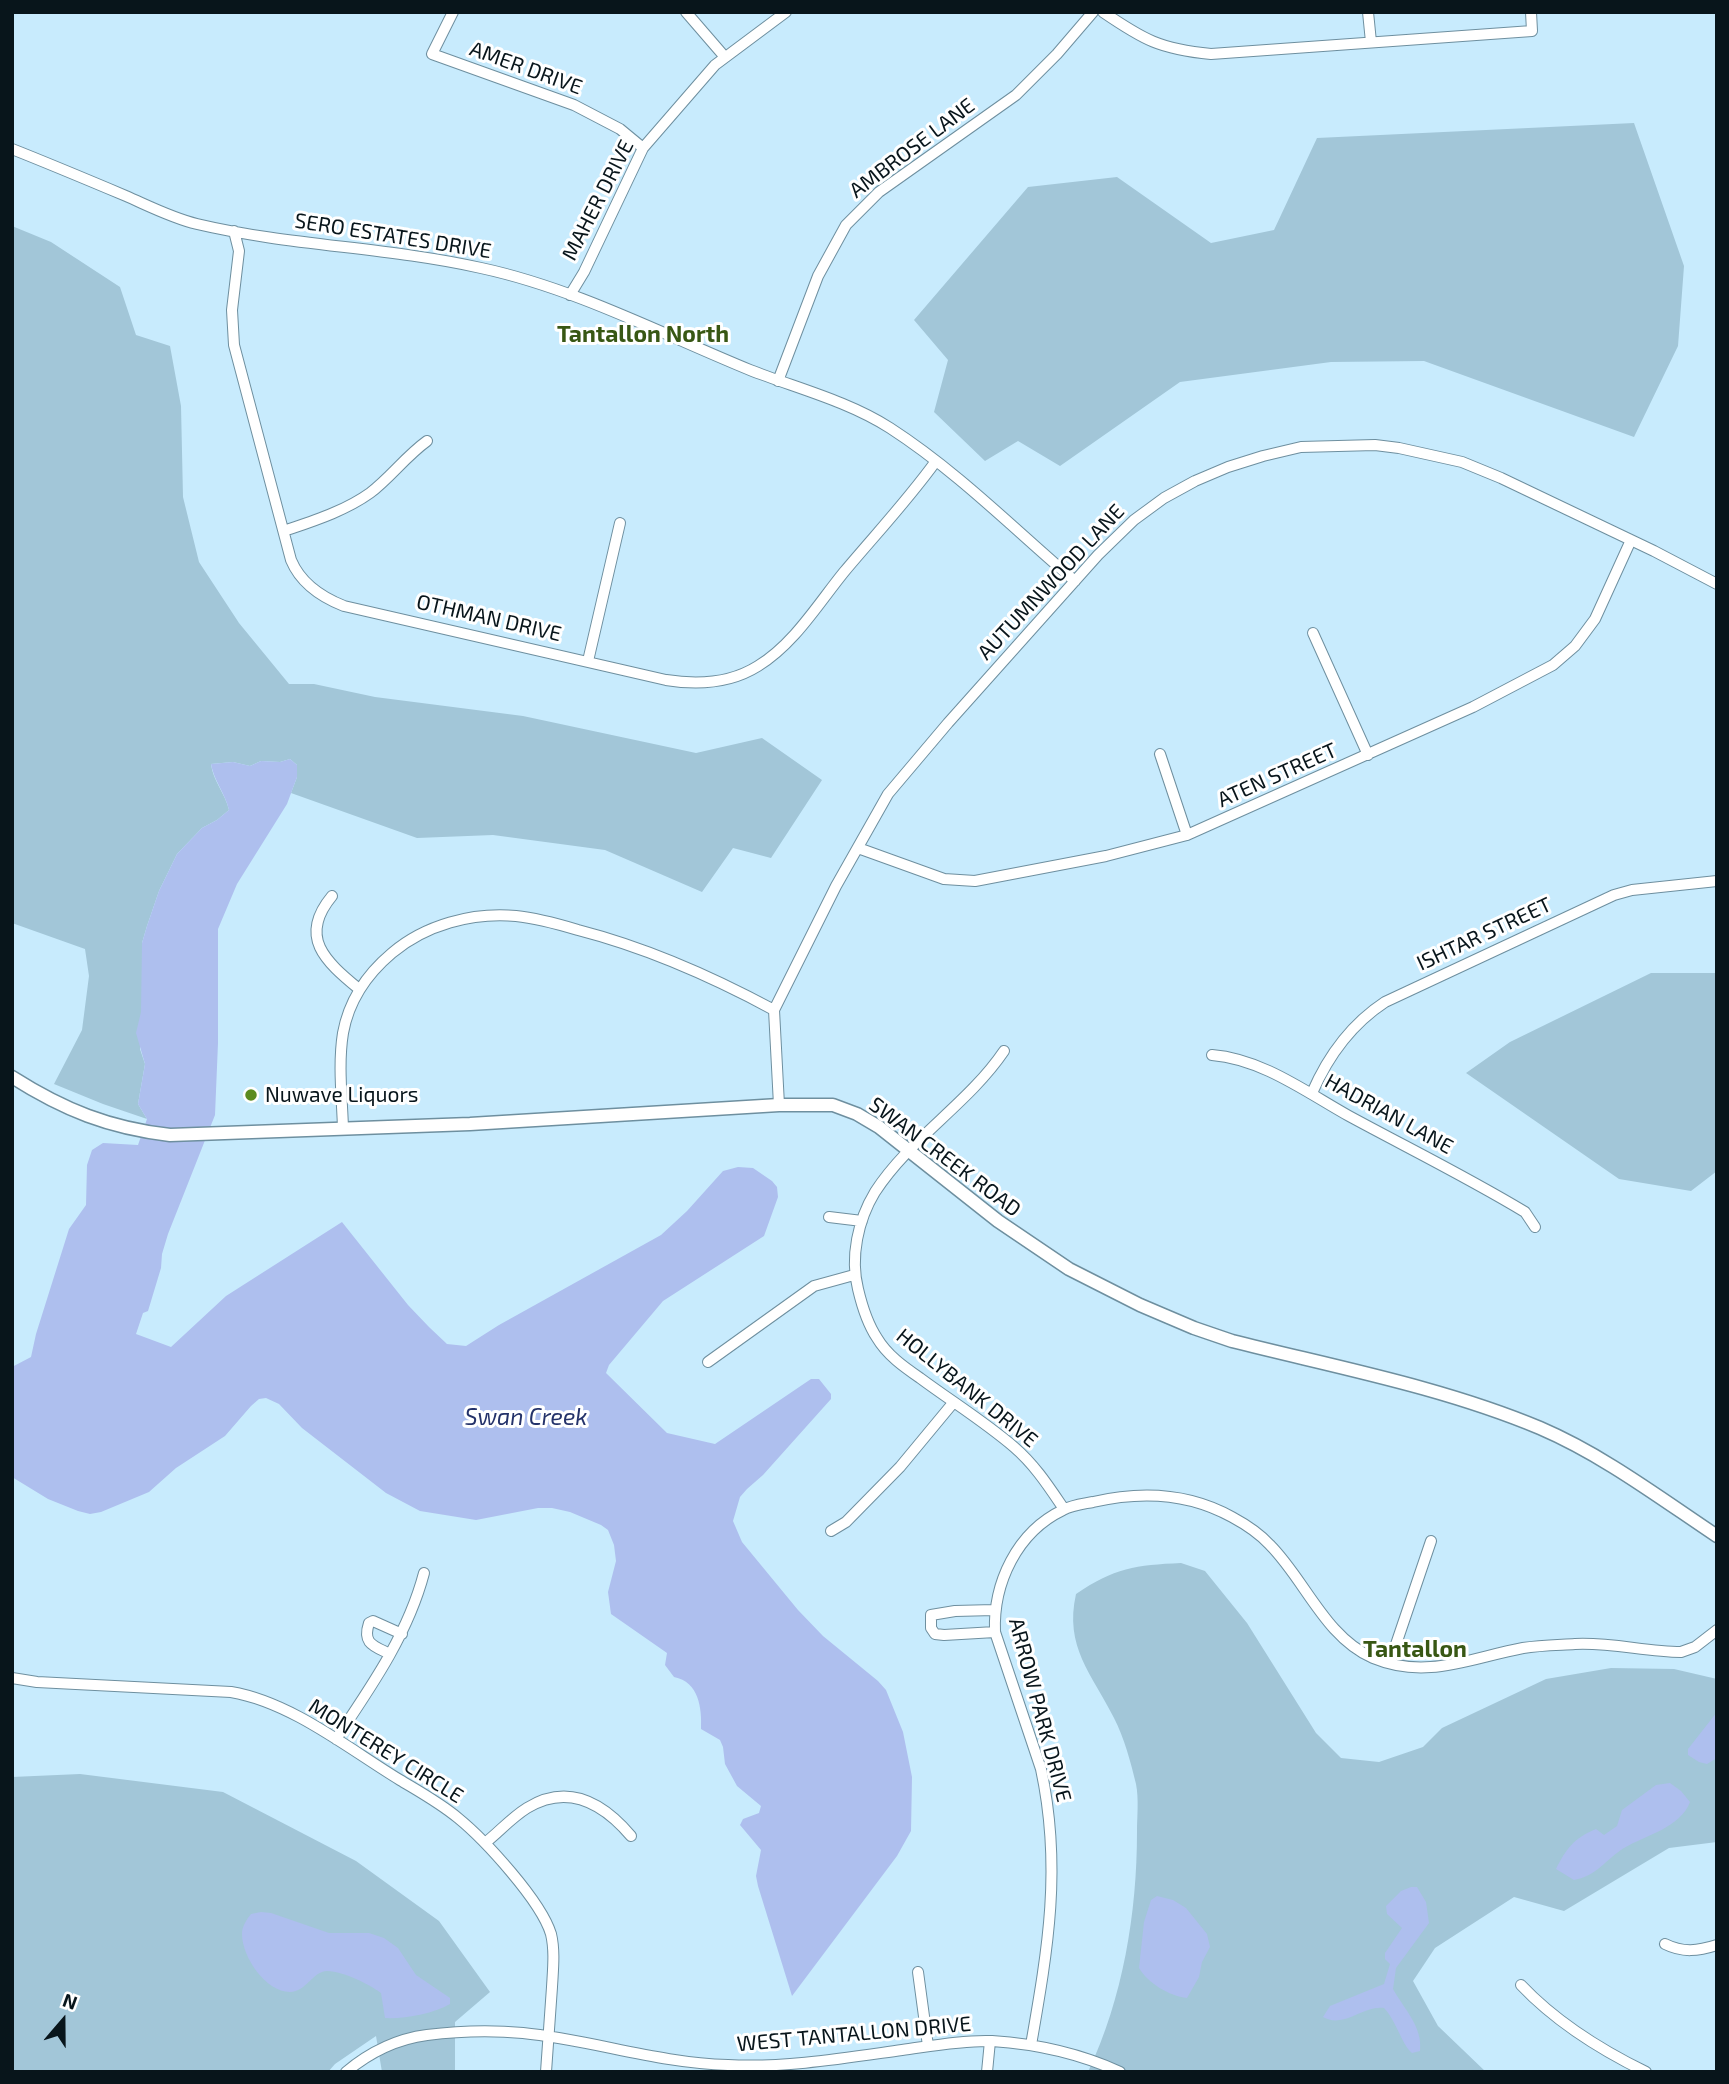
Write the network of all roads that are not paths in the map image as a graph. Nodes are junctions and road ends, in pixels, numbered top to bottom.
1 (453, 12) edge
2 (686, 12) edge
3 (786, 12) edge
4 (1093, 12) edge
5 (1103, 12) edge
6 (1368, 12) edge
7 (1531, 12) edge
8 (1371, 42) junction
9 (724, 56) junction
10 (643, 148) junction
11 (12, 149) edge
12 (234, 231) junction
13 (570, 295) junction
14 (778, 381) junction
15 (427, 440) dead end
16 (936, 461) junction
17 (620, 523) dead end
18 (284, 531) junction
19 (1631, 540) junction
20 (1076, 581) junction
21 (1717, 584) edge
22 (1313, 633) dead end
23 (588, 661) junction
24 (1160, 754) dead end
25 (1368, 755) junction
26 (1188, 835) junction
27 (858, 848) junction
28 (1717, 881) edge
29 (332, 896) dead end
30 (359, 989) junction
31 (774, 1010) junction
32 (1004, 1051) dead end
33 (1212, 1055) dead end
34 (12, 1077) edge
35 (1312, 1093) junction
36 (779, 1105) junction
37 (343, 1128) junction
38 (910, 1151) junction
39 (829, 1217) dead end
40 (863, 1221) junction
41 (1535, 1227) dead end
42 (854, 1275) junction
43 (708, 1362) dead end
44 (953, 1403) junction
45 (1064, 1509) junction
46 (831, 1531) dead end
47 (1717, 1536) edge
48 (1431, 1541) dead end
49 (424, 1573) dead end
50 (994, 1610) junction
51 (1717, 1630) edge
52 (995, 1632) junction
53 (402, 1634) junction
54 (390, 1654) junction
55 (1390, 1662) junction
56 (12, 1678) edge
57 (336, 1739) junction
58 (631, 1836) dead end
59 (485, 1843) junction
60 (1665, 1944) dead end
61 (1717, 1945) edge
62 (918, 1972) dead end
63 (1521, 1985) dead end
64 (549, 2038) junction
65 (990, 2041) junction
66 (1031, 2045) junction
67 (929, 2046) junction
68 (346, 2072) edge
69 (546, 2072) edge
70 (987, 2072) edge
71 (1120, 2072) edge
72 (1646, 2072) edge

1 - 10 street, AMER DRIVE
2 - 9 street
3 - 9 street, MAHER DRIVE
4 - 14 street, AMBROSE LANE
5 - 8 street
6 - 8 street
7 - 8 street
9 - 10 street, MAHER DRIVE
10 - 13 street, MAHER DRIVE
11 - 12 street, SERO ESTATES DRIVE
12 - 13 street, SERO ESTATES DRIVE
12 - 18 street, OTHMAN DRIVE
13 - 14 street, SERO ESTATES DRIVE
14 - 16 street, SERO ESTATES DRIVE
15 - 18 street
16 - 20 street, SERO ESTATES DRIVE
16 - 23 street, OTHMAN DRIVE
17 - 23 street
18 - 23 street, OTHMAN DRIVE
19 - 20 street, AUTUMNWOOD LANE
19 - 21 street, AUTUMNWOOD LANE
19 - 25 street, ATEN STREET
20 - 27 street, AUTUMNWOOD LANE
22 - 25 street
24 - 26 street
25 - 26 street, ATEN STREET
26 - 27 street, ATEN STREET
27 - 31 street, AUTUMNWOOD LANE
28 - 35 street, ISHTAR STREET
29 - 30 street
30 - 31 street
30 - 37 street
31 - 36 street, AUTUMNWOOD LANE
32 - 38 street, HOLLYBANK DRIVE
33 - 35 street, HADRIAN LANE
34 - 37 street, SWAN CREEK ROAD
35 - 41 street, HADRIAN LANE
36 - 37 street, SWAN CREEK ROAD
36 - 38 street, SWAN CREEK ROAD
38 - 40 street, HOLLYBANK DRIVE
38 - 47 street, SWAN CREEK ROAD
39 - 40 street
40 - 42 street, HOLLYBANK DRIVE
42 - 43 street
42 - 44 street, HOLLYBANK DRIVE
44 - 45 street, HOLLYBANK DRIVE
44 - 46 street
45 - 50 street, ARROW PARK DRIVE
45 - 55 street, ARROW PARK DRIVE
48 - 55 street
49 - 53 street
50 - 52 street, ARROW PARK DRIVE
50 - 52 street
51 - 55 street, ARROW PARK DRIVE
52 - 66 street, ARROW PARK DRIVE
53 - 54 street
53 - 54 street
54 - 57 street
56 - 57 street, MONTEREY CIRCLE
57 - 59 street, MONTEREY CIRCLE
58 - 59 street
59 - 64 street, MONTEREY CIRCLE
60 - 61 street
62 - 67 street
63 - 72 street
64 - 67 street, WEST TANTALLON DRIVE
64 - 68 street, WEST TANTALLON DRIVE
64 - 69 street, MONTEREY CIRCLE
65 - 66 street, WEST TANTALLON DRIVE
65 - 67 street, WEST TANTALLON DRIVE
65 - 70 street
66 - 71 street, WEST TANTALLON DRIVE

